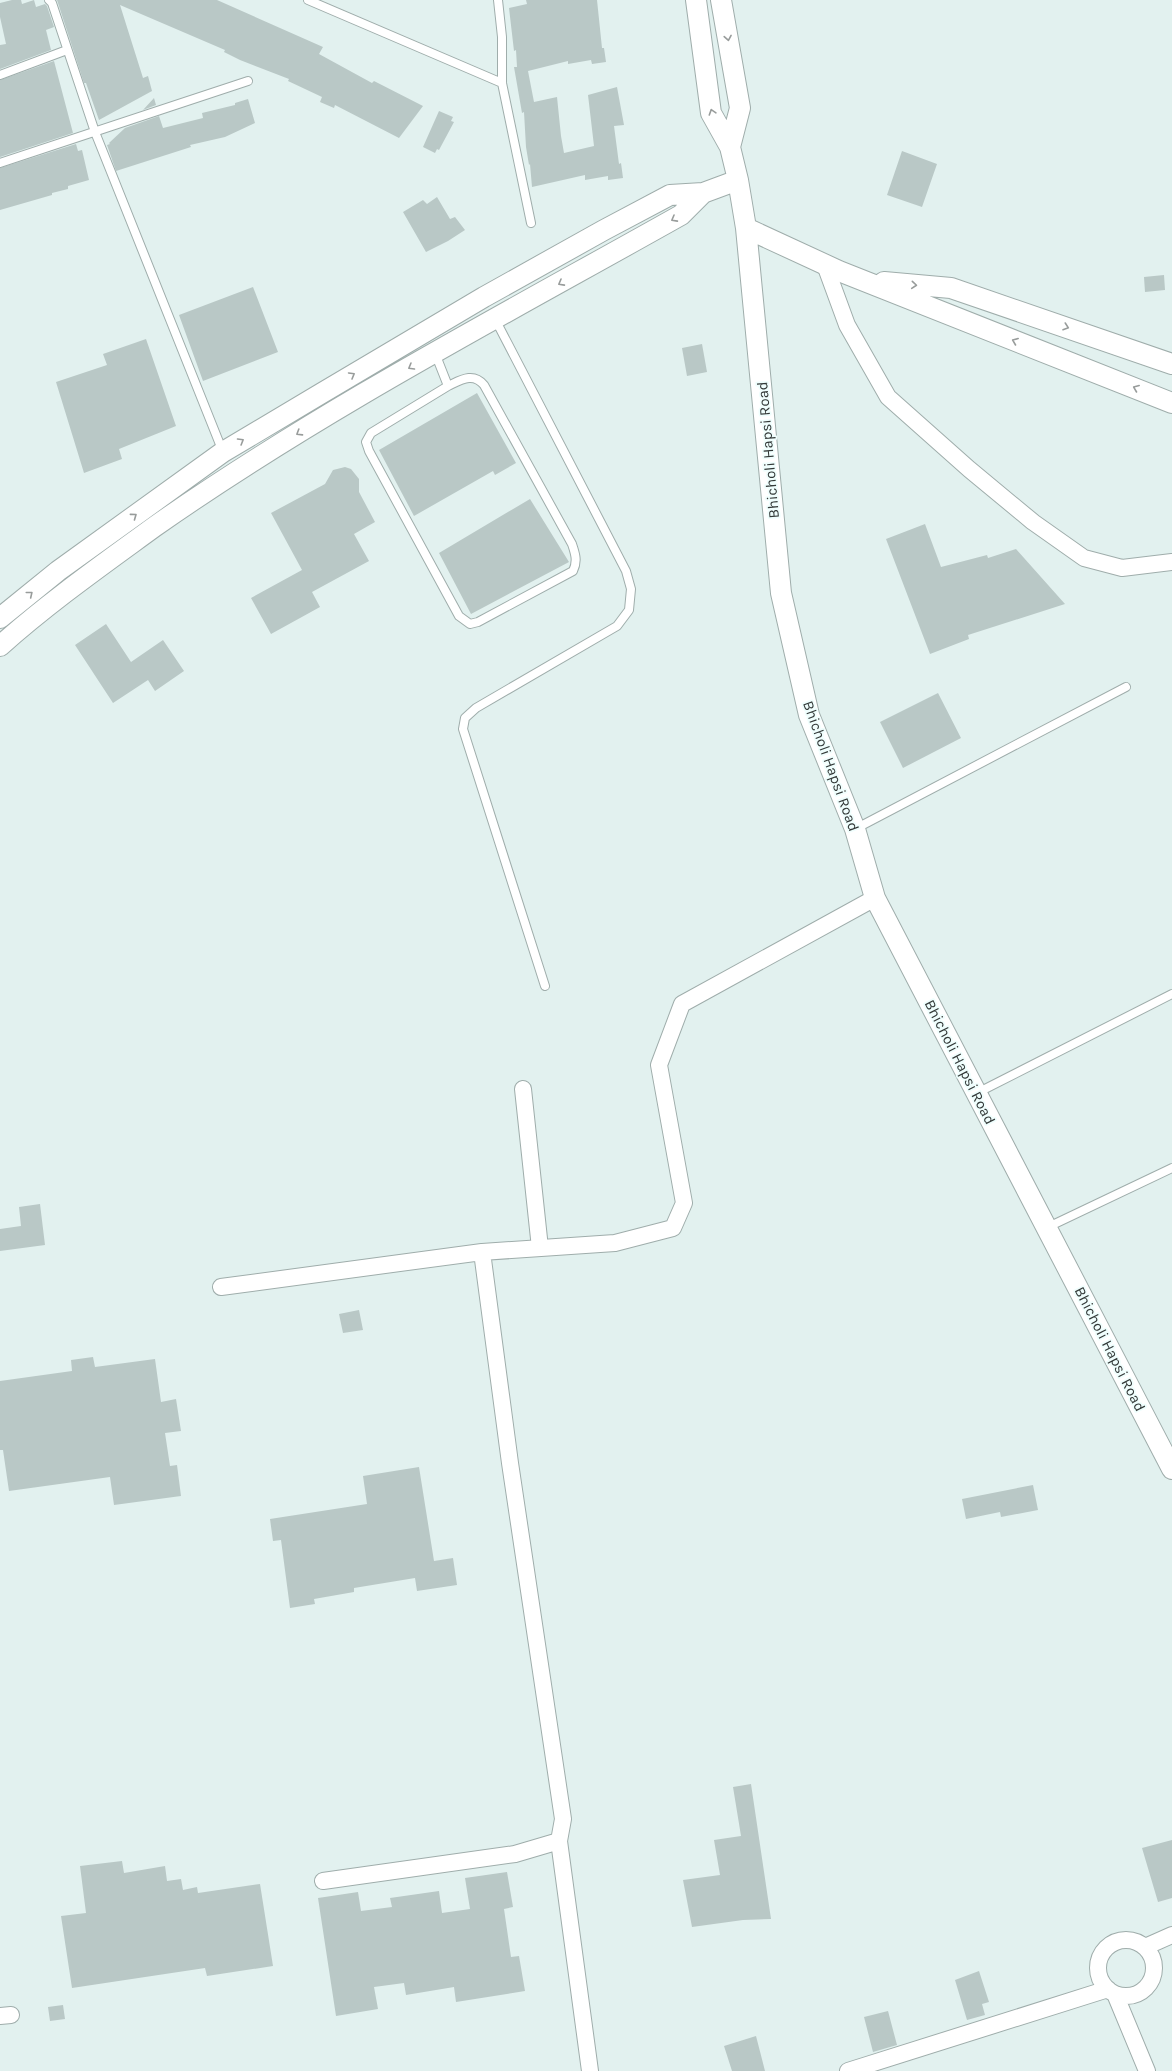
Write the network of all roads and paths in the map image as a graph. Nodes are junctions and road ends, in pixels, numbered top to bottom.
1 (49, 0) edge
2 (308, 0) edge
3 (498, 0) edge
4 (696, 0) edge
5 (721, 0) edge
6 (67, 50) junction
7 (0, 75) edge
8 (248, 81) dead end
9 (502, 83) junction
10 (96, 132) junction
11 (730, 147) junction
12 (0, 163) edge
13 (738, 180) junction
14 (703, 193) junction
15 (531, 223) dead end
16 (746, 228) junction
17 (825, 265) junction
18 (862, 280) junction
19 (495, 319) junction
20 (435, 353) junction
21 (1172, 364) edge
22 (448, 386) junction
23 (1172, 403) edge
24 (223, 452) junction
25 (1172, 562) edge
26 (0, 618) edge
27 (0, 646) edge
28 (1126, 687) dead end
29 (855, 829) junction
30 (875, 898) junction
31 (545, 986) dead end
32 (1172, 994) edge
33 (523, 1089) dead end
34 (977, 1093) junction
35 (1172, 1168) edge
36 (1046, 1228) junction
37 (540, 1248) junction
38 (482, 1252) junction
39 (221, 1287) dead end
40 (1172, 1469) edge
41 (559, 1841) junction
42 (323, 1881) dead end
43 (1172, 1935) edge
44 (1145, 1947) junction
45 (1112, 1991) junction
46 (590, 2071) edge
47 (848, 2071) edge
48 (1147, 2071) edge

1 - 6 lane
2 - 9 lane
3 - 9 lane
11 -> 4 street, Bhicholi Hapsi Road
5 -> 11 street
6 - 7 lane
6 - 10 lane
8 - 10 lane
9 - 15 lane
10 - 12 lane
10 - 24 lane
11 - 13 street, Bhicholi Hapsi Road
13 - 14 street
13 - 16 street, Bhicholi Hapsi Road
14 -> 19 street
24 -> 14 street
16 - 17 street
16 - 29 street, Bhicholi Hapsi Road
17 - 18 street
17 - 25 street
18 -> 21 street
23 -> 18 street
19 - 20 street
19 - 31 lane
20 - 22 lane
20 -> 27 street
22 - 22 lane
26 -> 24 street
28 - 29 lane
29 - 30 street, Bhicholi Hapsi Road
30 - 34 street, Bhicholi Hapsi Road
30 - 37 street
32 - 34 lane
33 - 37 street
34 - 36 street, Bhicholi Hapsi Road
35 - 36 lane
36 - 40 street, Bhicholi Hapsi Road
37 - 38 street
38 - 39 street
38 - 41 street
41 - 42 street
41 - 46 street
43 - 44 street
44 - 45 street
44 - 45 street
45 - 47 street
45 - 48 street

